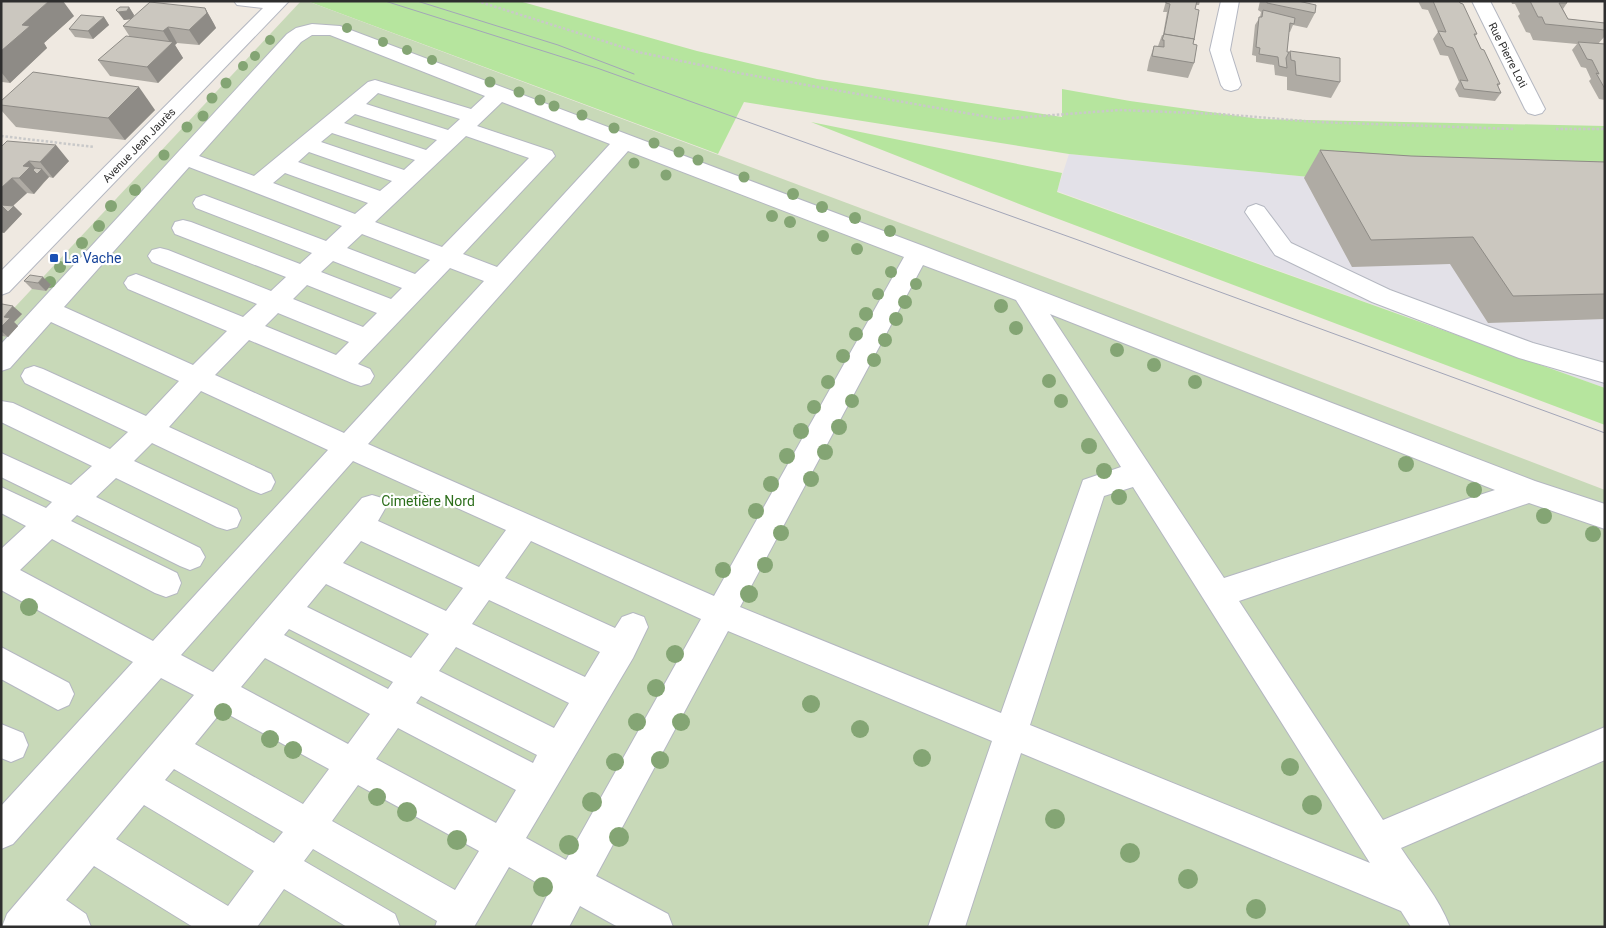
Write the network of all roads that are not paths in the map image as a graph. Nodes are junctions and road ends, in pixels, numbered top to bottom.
1 (243, 1) edge
2 (1230, 1) edge
3 (1481, 1) edge
4 (278, 2) edge
5 (1231, 85) dead end
6 (500, 94) junction
7 (352, 106) junction
8 (1535, 109) dead end
9 (329, 125) junction
10 (463, 128) junction
11 (624, 142) junction
12 (306, 144) junction
13 (185, 158) junction
14 (430, 158) junction
15 (282, 164) junction
16 (408, 179) junction
17 (256, 186) junction
18 (385, 201) junction
19 (204, 203) dead end
20 (1256, 212) dead end
21 (358, 225) junction
22 (183, 228) dead end
23 (330, 251) junction
24 (918, 253) junction
25 (160, 256) dead end
26 (446, 258) junction
27 (304, 275) junction
28 (500, 278) junction
29 (136, 283) dead end
30 (419, 285) junction
31 (1, 286) edge
32 (1024, 294) junction
33 (275, 302) junction
34 (48, 310) junction
35 (395, 310) junction
36 (246, 329) junction
37 (368, 338) junction
38 (1, 361) edge
39 (1605, 373) edge
40 (34, 376) dead end
41 (197, 378) junction
42 (4, 411) dead end
43 (149, 430) junction
44 (348, 447) junction
45 (1, 464) edge
46 (113, 464) junction
47 (1141, 473) junction
48 (261, 482) dead end
49 (1528, 491) junction
50 (1, 499) edge
51 (74, 500) junction
52 (227, 518) dead end
53 (1605, 518) edge
54 (49, 523) junction
55 (526, 525) junction
56 (190, 557) dead end
57 (322, 566) junction
58 (1, 568) edge
59 (1, 574) edge
60 (166, 583) dead end
61 (484, 583) junction
62 (1218, 594) junction
63 (285, 612) junction
64 (720, 613) junction
65 (451, 629) junction
66 (260, 640) junction
67 (158, 658) junction
68 (1, 662) edge
69 (416, 677) junction
70 (218, 691) junction
71 (58, 694) dead end
72 (592, 697) junction
73 (393, 708) junction
74 (1011, 734) junction
75 (1605, 743) edge
76 (170, 748) junction
77 (560, 750) junction
78 (353, 765) junction
79 (140, 784) junction
80 (539, 784) junction
81 (307, 827) junction
82 (1, 832) edge
83 (1378, 840) junction
84 (90, 843) junction
85 (502, 846) junction
86 (279, 866) junction
87 (573, 883) junction
88 (1415, 900) junction
89 (30, 916) edge
90 (457, 920) edge
91 (73, 927) edge
92 (228, 927) edge
93 (235, 927) edge
94 (382, 927) edge
95 (549, 927) edge
96 (655, 927) edge
97 (946, 927) edge
98 (1432, 927) edge

1 - 4 street
2 - 5 street
3 - 8 street, Rue Pierre Loti
4 - 31 street, Avenue Jean Jaurès
6 - 10 street
6 - 11 street
6 - 13 street
7 - 9 street
7 - 10 street
7 - 10 street
9 - 12 street
9 - 14 street
10 - 14 street
10 - 26 street
11 - 24 street
11 - 28 street
12 - 15 street
12 - 16 street
13 - 17 street
13 - 34 street
14 - 16 street
15 - 17 street
15 - 18 street
16 - 18 street
17 - 21 street
18 - 21 street
19 - 23 street
20 - 39 street
21 - 23 street
21 - 26 street
22 - 27 street
23 - 27 street
23 - 30 street
24 - 32 street
24 - 64 street
25 - 33 street
26 - 28 street
26 - 30 street
27 - 33 street
27 - 35 street
28 - 44 street
29 - 36 street
30 - 35 street
32 - 47 street
32 - 49 street
33 - 36 street
33 - 37 street
34 - 38 street
34 - 41 street
35 - 37 street
36 - 37 street
36 - 41 street
40 - 43 street
41 - 43 street
41 - 44 street
42 - 46 street
43 - 46 street
43 - 48 street
44 - 55 street
44 - 67 street
45 - 51 street
46 - 51 street
46 - 52 street
47 - 62 street
47 - 74 street
49 - 53 street
49 - 62 street
50 - 54 street
51 - 54 street
51 - 56 street
54 - 58 street
54 - 60 street
55 - 61 street
55 - 64 street
57 - 61 street
57 - 63 street
57 - 65 street
59 - 67 street
61 - 65 street
61 - 72 street
62 - 83 street
63 - 66 street
63 - 69 street
64 - 74 street
64 - 87 street
65 - 69 street
65 - 72 street
66 - 70 street
66 - 73 street
67 - 70 street
67 - 82 street
68 - 71 street
69 - 73 street
69 - 77 street
70 - 76 street
70 - 78 street
72 - 77 street
73 - 78 street
73 - 80 street
74 - 88 street
74 - 97 street
75 - 83 street
76 - 79 street
76 - 81 street
77 - 80 street
78 - 81 street
78 - 85 street
79 - 84 street
79 - 86 street
80 - 85 street
81 - 86 street
81 - 90 street
83 - 88 street
84 - 89 street
84 - 92 street
85 - 87 street
85 - 90 street
86 - 93 street
86 - 94 street
87 - 95 street
87 - 96 street
88 - 98 street
89 - 91 street

